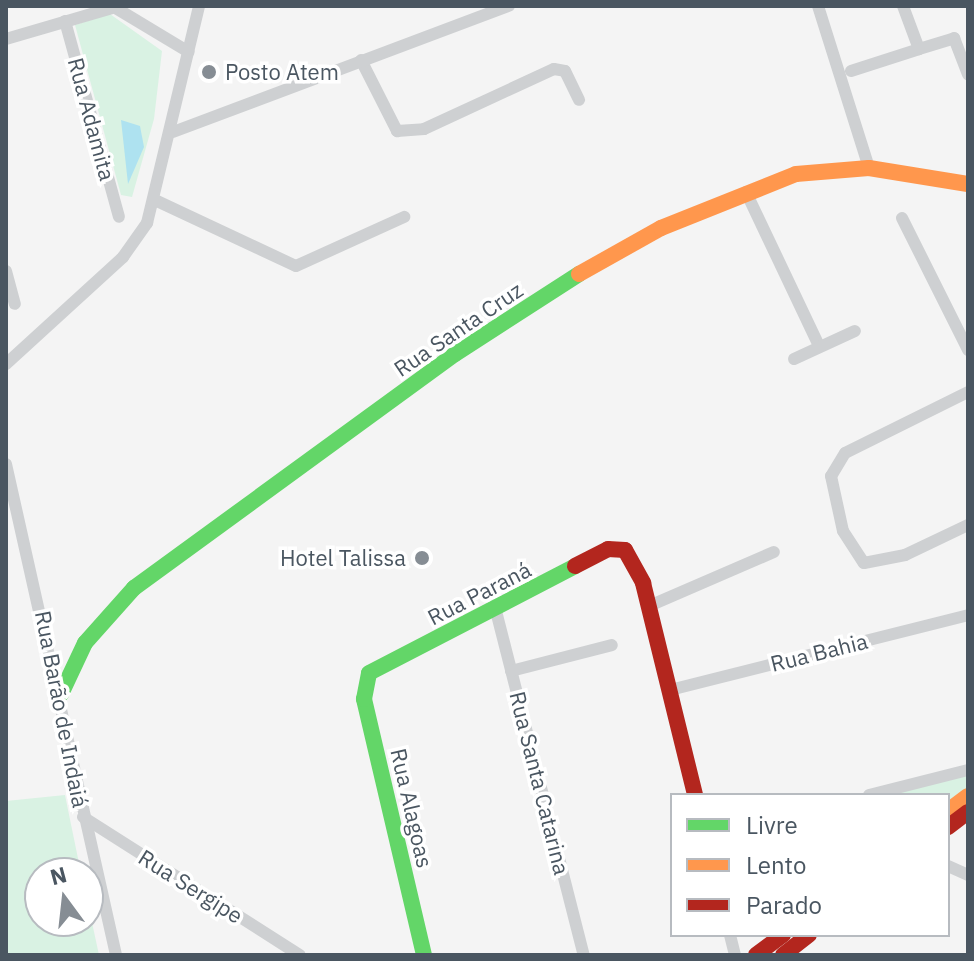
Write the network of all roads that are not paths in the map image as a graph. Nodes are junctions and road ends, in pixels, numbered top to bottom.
1 (116, 6) edge
2 (199, 6) edge
3 (509, 6) edge
4 (818, 6) edge
5 (903, 6) edge
6 (65, 21) junction
7 (6, 39) edge
8 (919, 49) junction
9 (189, 52) junction
10 (361, 60) junction
11 (851, 71) dead end
12 (968, 74) edge
13 (579, 100) dead end
14 (173, 132) junction
15 (869, 168) junction
16 (968, 184) edge
17 (746, 192) junction
18 (157, 201) junction
19 (119, 217) dead end
20 (404, 217) dead end
21 (902, 218) dead end
22 (6, 271) edge
23 (15, 304) dead end
24 (855, 331) dead end
25 (819, 346) junction
26 (968, 350) edge
27 (794, 359) dead end
28 (6, 364) edge
29 (968, 392) edge
30 (6, 464) edge
31 (968, 525) edge
32 (774, 552) dead end
33 (649, 606) junction
34 (496, 611) junction
35 (968, 615) edge
36 (612, 645) dead end
37 (511, 671) junction
38 (369, 673) joint
39 (670, 690) junction
40 (61, 694) junction
41 (968, 770) edge
42 (695, 793) edge
43 (877, 793) edge
44 (968, 796) edge
45 (950, 810) edge
46 (968, 812) edge
47 (83, 817) junction
48 (950, 826) edge
49 (780, 937) edge
50 (806, 937) edge
51 (116, 955) edge
52 (300, 955) edge
53 (424, 955) edge
54 (584, 955) edge
55 (756, 955) edge
56 (783, 955) edge

1 - 6 street
1 - 9 street
2 - 9 street
3 - 10 street
4 - 15 street
5 - 8 street
6 - 7 street
6 - 19 street, Rua Adamita
8 - 11 street
8 - 12 street
9 - 14 street
10 - 13 street
10 - 14 street
14 - 18 street
15 - 16 street, Rua Santa Cruz
15 - 17 street, Rua Santa Cruz
17 - 25 street
17 - 40 street, Rua Santa Cruz
18 - 20 street
18 - 28 street
21 - 26 street
22 - 23 street
24 - 25 street
25 - 27 street
29 - 31 street
30 - 40 street, Rua Barão de Indaiá
32 - 33 street
33 - 34 street, Rua Paraná
33 - 39 street
34 - 37 street, Rua Santa Catarina
34 - 38 street, Rua Paraná
35 - 39 street, Rua Bahia
36 - 37 street
37 - 54 street, Rua Santa Catarina
38 - 53 street, Rua Alagoas
39 - 42 street
40 - 47 street, Rua Barão de Indaiá
41 - 43 street
44 - 45 street
46 - 48 street
47 - 51 street, Rua Barão de Indaiá
47 - 52 street, Rua Sergipe
49 - 55 street
50 - 56 street

